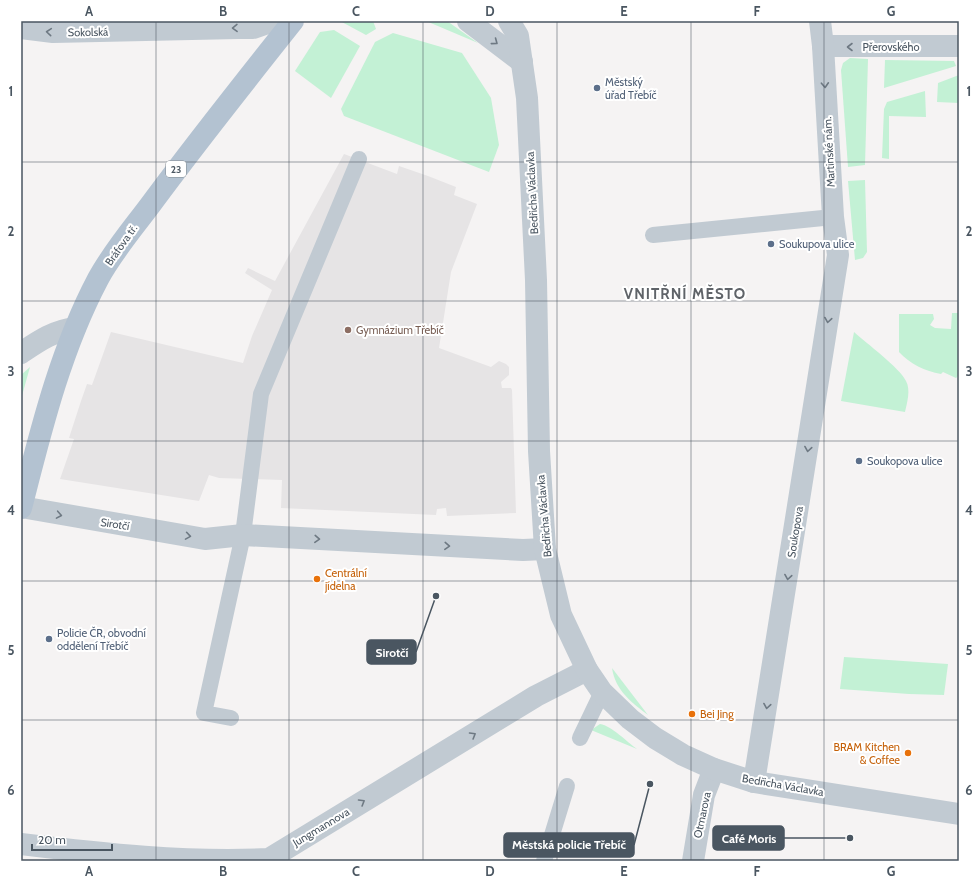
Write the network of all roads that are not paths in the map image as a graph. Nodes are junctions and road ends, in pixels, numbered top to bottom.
1 (273, 21) edge
2 (293, 21) edge
3 (468, 21) edge
4 (509, 21) edge
5 (820, 21) edge
6 (21, 28) edge
7 (823, 46) junction
8 (959, 46) edge
9 (522, 62) junction
10 (359, 159) dead end
11 (833, 218) junction
12 (653, 235) dead end
13 (835, 282) joint
14 (75, 328) junction
15 (21, 353) edge
16 (21, 507) edge
17 (243, 535) junction
18 (545, 549) junction
19 (587, 670) junction
20 (602, 692) junction
21 (231, 718) dead end
22 (580, 738) dead end
23 (714, 769) junction
24 (754, 782) junction
25 (566, 786) dead end
26 (959, 814) edge
27 (21, 844) edge
28 (269, 860) edge
29 (544, 861) edge
30 (693, 861) edge

1 -> 6 street, Sokolská
2 - 14 main road, Bráfova tř. / 23
3 -> 9 street
4 - 9 street, Bedřicha Václavka
5 - 7 street, Martinské nám.
8 -> 7 street, Přerovského
7 -> 11 street, Martinské nám.
9 - 18 street, Bedřicha Václavka
10 - 17 lane
11 - 12 lane
11 - 13 street, Martinské nám.
13 -> 24 street, Soukopova
14 - 15 street
14 - 16 main road, Bráfova tř. / 23
16 -> 17 street, Sirotčí
17 -> 18 street, Sirotčí
17 - 21 lane
18 - 19 street, Bedřicha Václavka
19 - 20 street, Bedřicha Václavka
28 -> 19 street, Jungmannova
20 - 22 lane
20 - 23 street, Bedřicha Václavka
23 - 24 street, Bedřicha Václavka
23 - 30 street, Otmarova
24 - 26 street, Bedřicha Václavka
25 - 29 lane
27 - 28 street, Jungmannova

